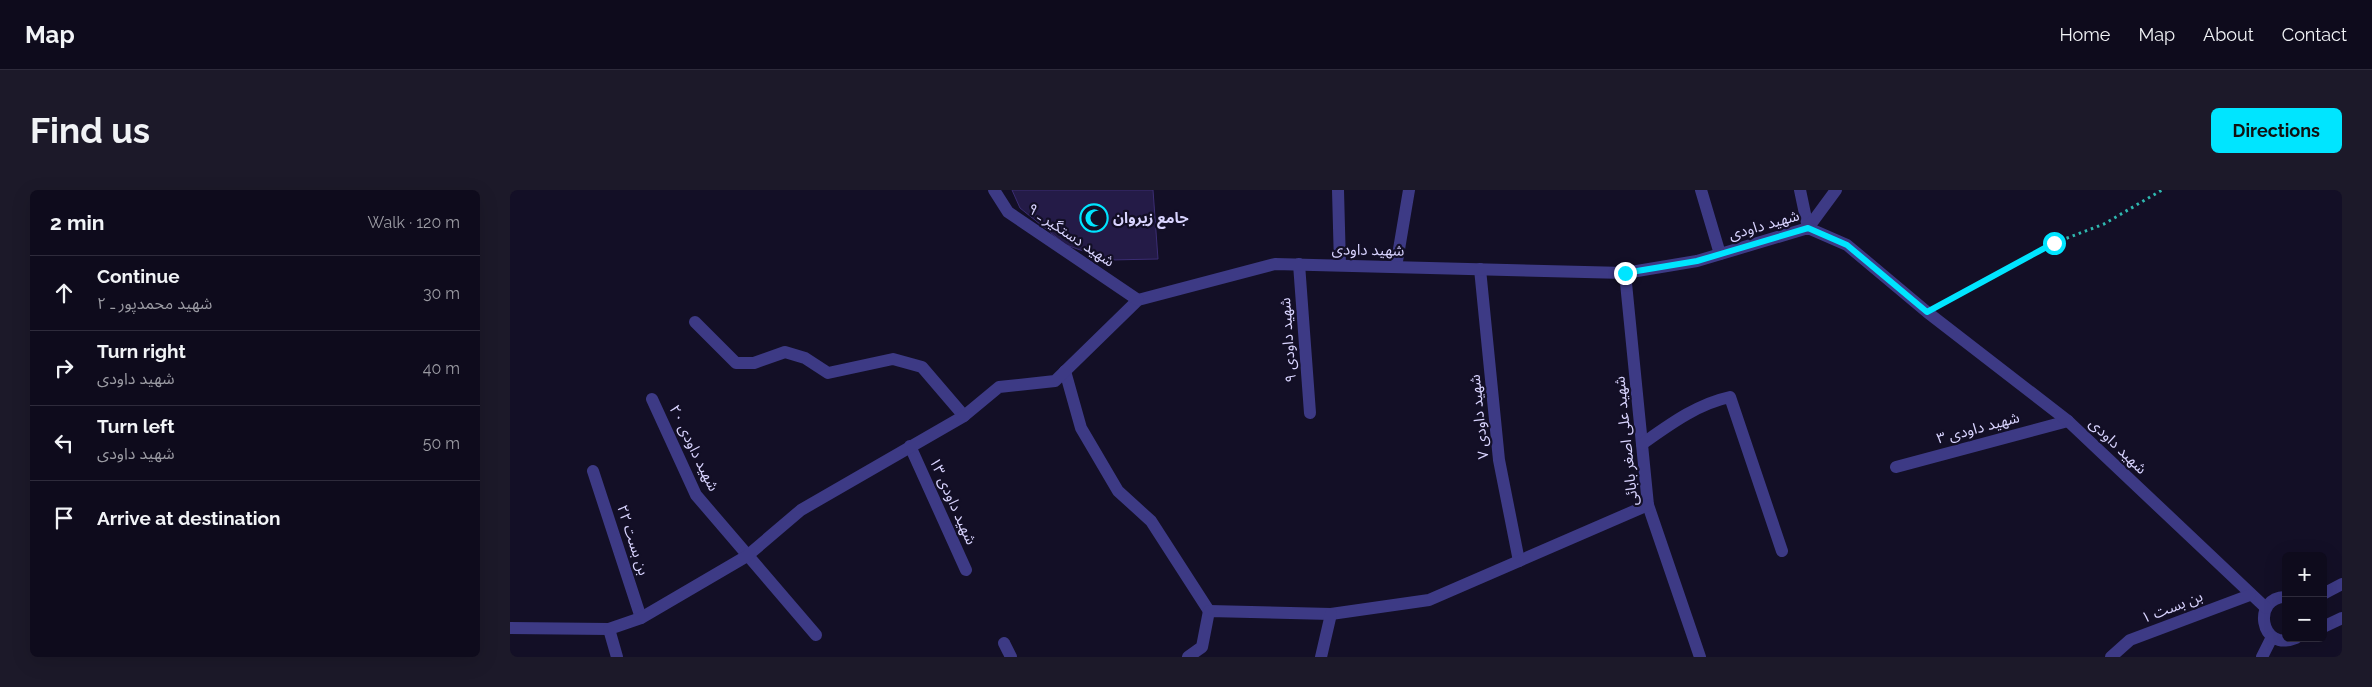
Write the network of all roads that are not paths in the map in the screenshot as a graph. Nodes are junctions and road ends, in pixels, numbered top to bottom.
1 (994, 190) edge
2 (1338, 190) edge
3 (1409, 190) edge
4 (1701, 190) edge
5 (1800, 190) edge
6 (1836, 190) edge
7 (1808, 228) junction
8 (1720, 254) junction
9 (1299, 264) junction
10 (1340, 266) junction
11 (1396, 267) junction
12 (1480, 269) junction
13 (1625, 273) junction
14 (1138, 300) junction
15 (695, 322) dead end
16 (1065, 371) junction
17 (652, 399) dead end
18 (1310, 413) dead end
19 (964, 416) junction
20 (2068, 421) junction
21 (1642, 444) junction
22 (910, 446) junction
23 (1896, 467) dead end
24 (593, 472) dead end
25 (1648, 504) junction
26 (1782, 552) dead end
27 (748, 556) junction
28 (1519, 560) junction
29 (966, 570) dead end
30 (2342, 584) edge
31 (2327, 592) edge
32 (2250, 595) junction
33 (2282, 598) edge
34 (2266, 608) junction
35 (1210, 612) junction
36 (1331, 614) junction
37 (641, 618) junction
38 (2342, 618) edge
39 (2327, 625) edge
40 (510, 628) edge
41 (609, 629) junction
42 (816, 635) dead end
43 (2272, 637) junction
44 (2282, 641) edge
45 (1004, 643) dead end
46 (617, 657) edge
47 (1010, 657) edge
48 (1188, 657) edge
49 (1321, 657) edge
50 (1700, 657) edge
51 (2111, 657) edge
52 (2262, 657) edge

1 - 14 street, شهید دستگیر ـ ۹
2 - 10 street
3 - 11 street
4 - 8 street
5 - 7 street
6 - 7 street
7 - 8 street, شهید داودی
7 - 20 street, شهید داودی
8 - 13 street, شهید داودی
9 - 10 street, شهید داودی
9 - 14 street, شهید داودی
9 - 18 street, شهید داودی ۹
10 - 11 street, شهید داودی
11 - 12 street, شهید داودی
12 - 13 street, شهید داودی
12 - 28 street, شهید داودی ۷
13 - 21 street, شهید علی اصغر بابائی
14 - 16 street
15 - 19 street
16 - 19 street
16 - 35 street
17 - 27 street, شهید داودی ۲۰
19 - 22 street
20 - 23 street, شهید داودی ۳
20 - 32 street, شهید داودی
21 - 25 street, شهید علی اصغر بابائی
21 - 26 street
22 - 27 street
22 - 29 street, شهید داودی ۱۳
24 - 37 street, بن بست ۲۲
25 - 28 street
25 - 50 street, شهید علی اصغر بابائی
27 - 37 street
27 - 42 street, شهید داودی ۲۰
28 - 36 street
30 - 31 street
32 - 34 street, شهید داودی
32 - 51 street, بن بست ۱
33 - 34 street
34 - 43 street
35 - 36 street
35 - 48 street
36 - 49 street
37 - 41 street
38 - 39 street
40 - 41 street
41 - 46 street
43 - 44 street
43 - 52 street
45 - 47 street

